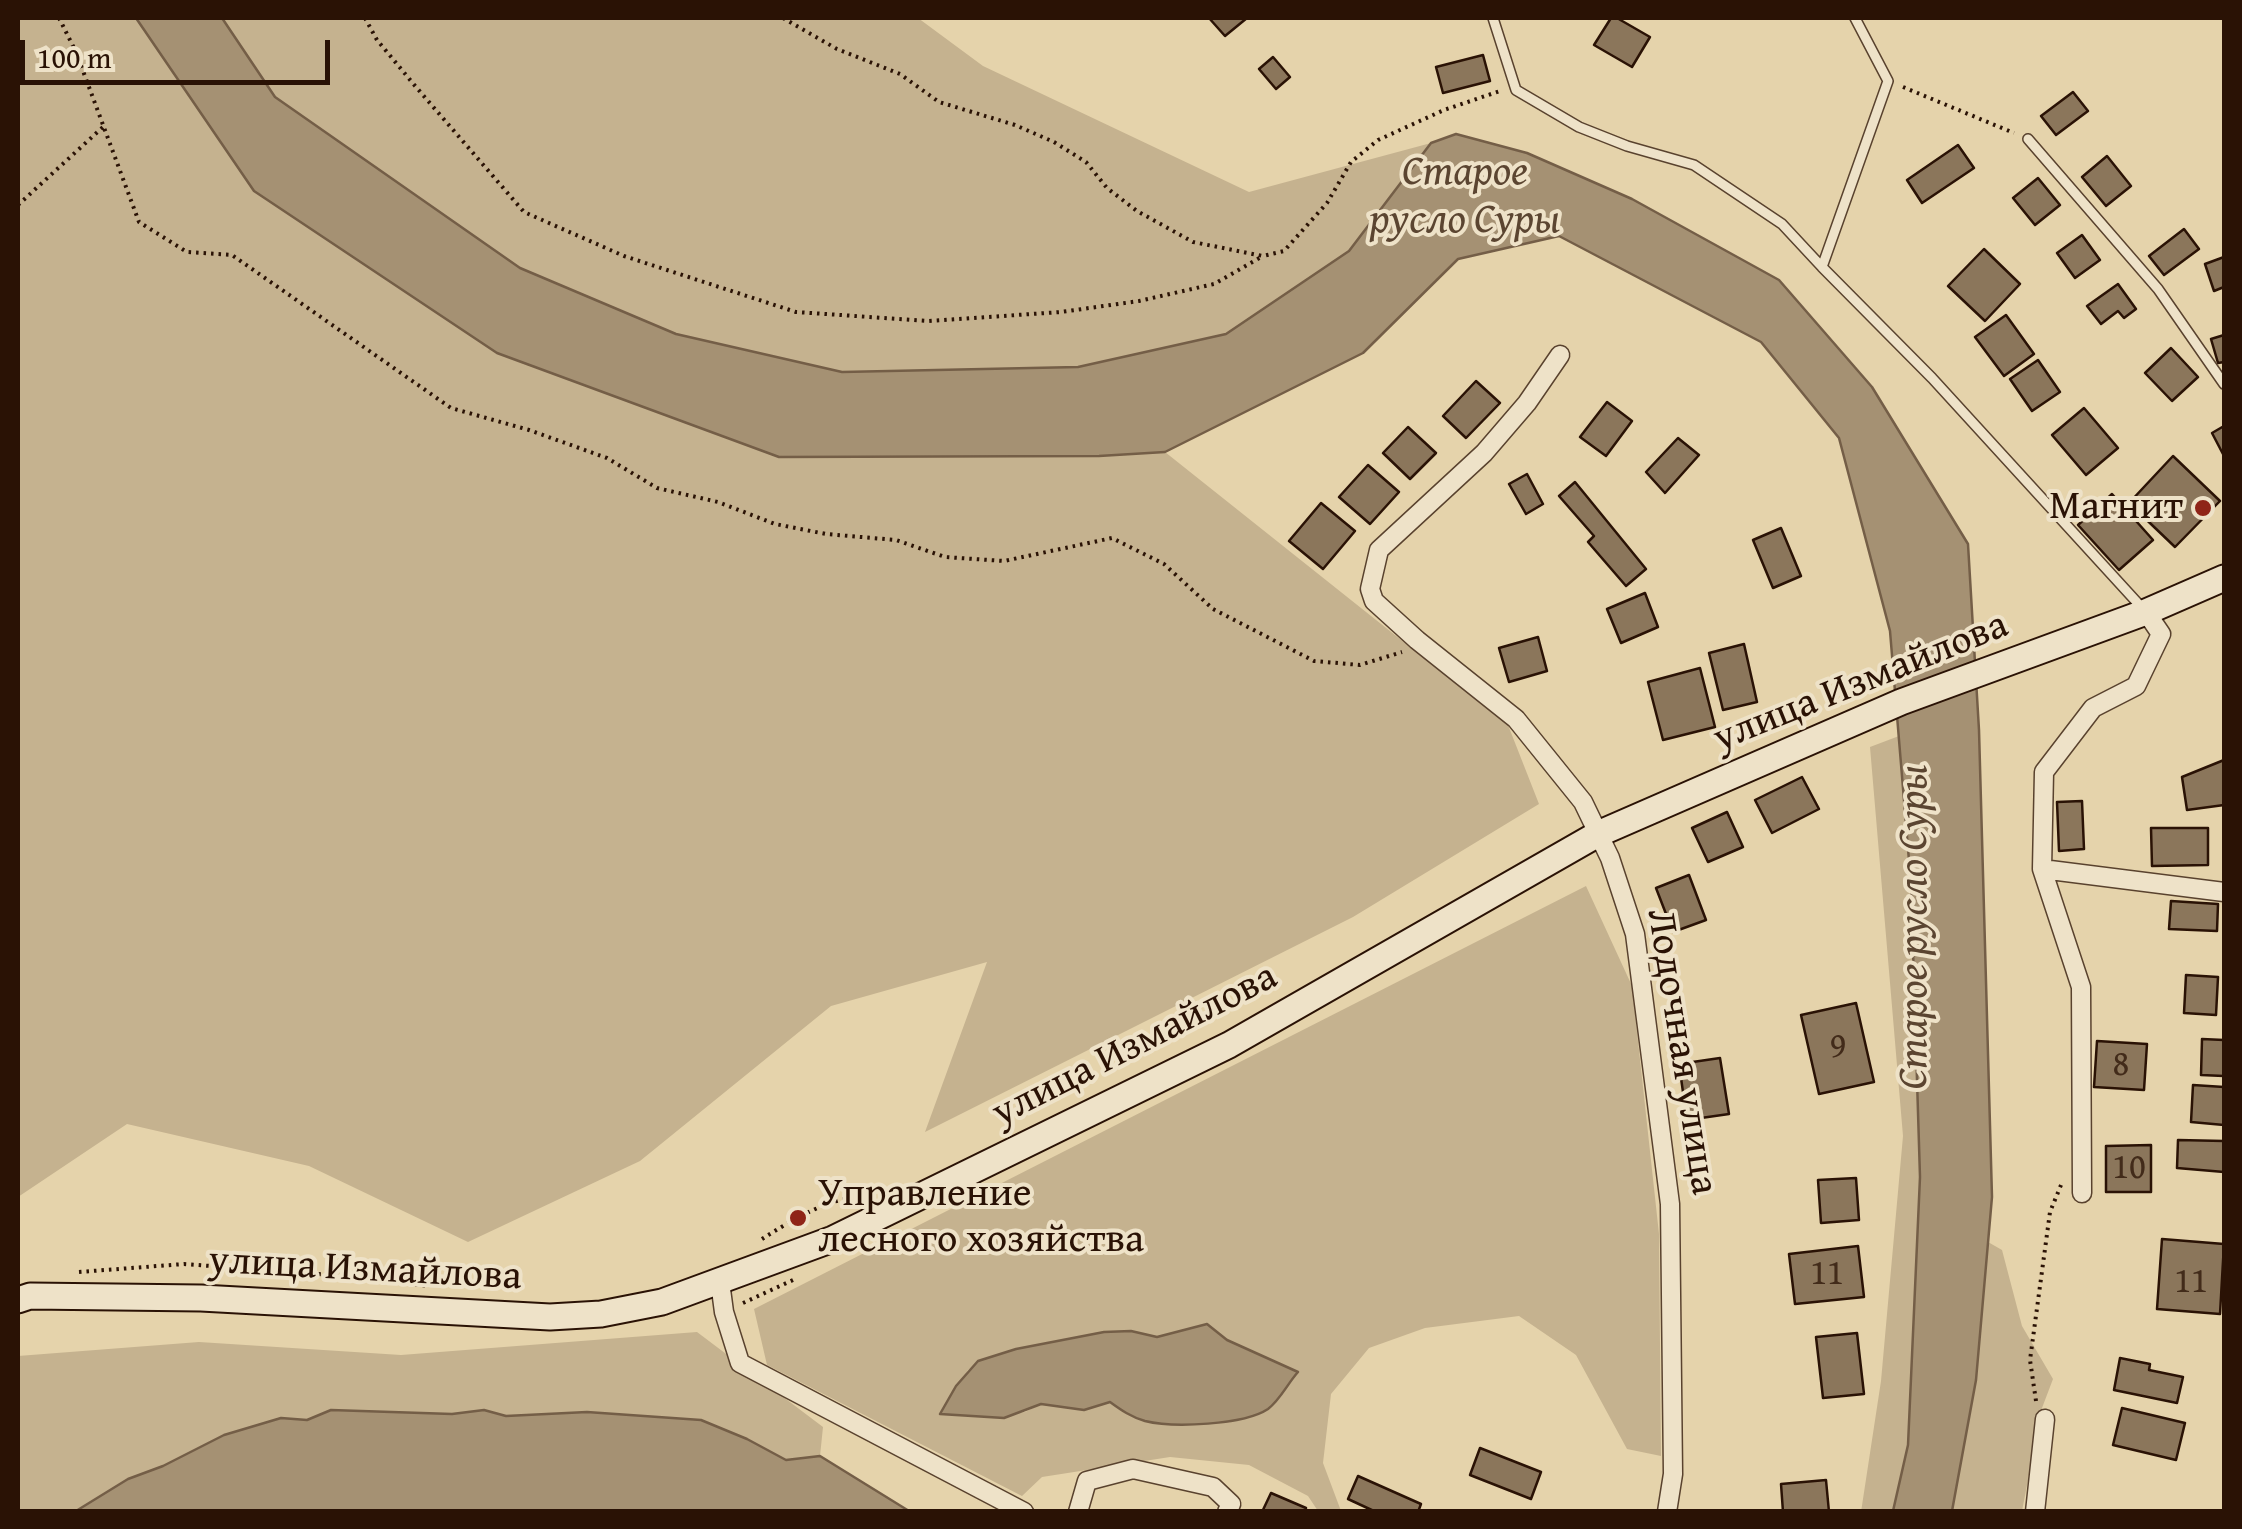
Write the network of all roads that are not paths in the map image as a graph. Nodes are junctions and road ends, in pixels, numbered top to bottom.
1 (1493, 18) edge
2 (1855, 18) edge
3 (2028, 139) road end
4 (1822, 267) junction
5 (1560, 354) dead end
6 (2224, 384) edge
7 (2224, 578) edge
8 (2146, 612) junction
9 (1598, 834) junction
10 (2042, 868) junction
11 (2224, 892) edge
12 (2082, 1193) dead end
13 (720, 1282) junction
14 (18, 1300) edge
15 (2046, 1419) road end
16 (1024, 1512) edge
17 (1078, 1512) edge
18 (1228, 1512) edge
19 (1667, 1512) edge
20 (2036, 1512) edge

1 - 4 lane
2 - 4 lane
3 - 6 lane
4 - 8 lane
5 - 9 street, Лодочная улица
7 - 8 main road, улица Измайлова
8 - 9 main road, улица Измайлова
8 - 10 street
9 - 13 main road, улица Измайлова
9 - 19 street, Лодочная улица
10 - 11 street
10 - 12 street
13 - 14 main road, улица Измайлова
13 - 16 street
15 - 20 street
17 - 18 street

